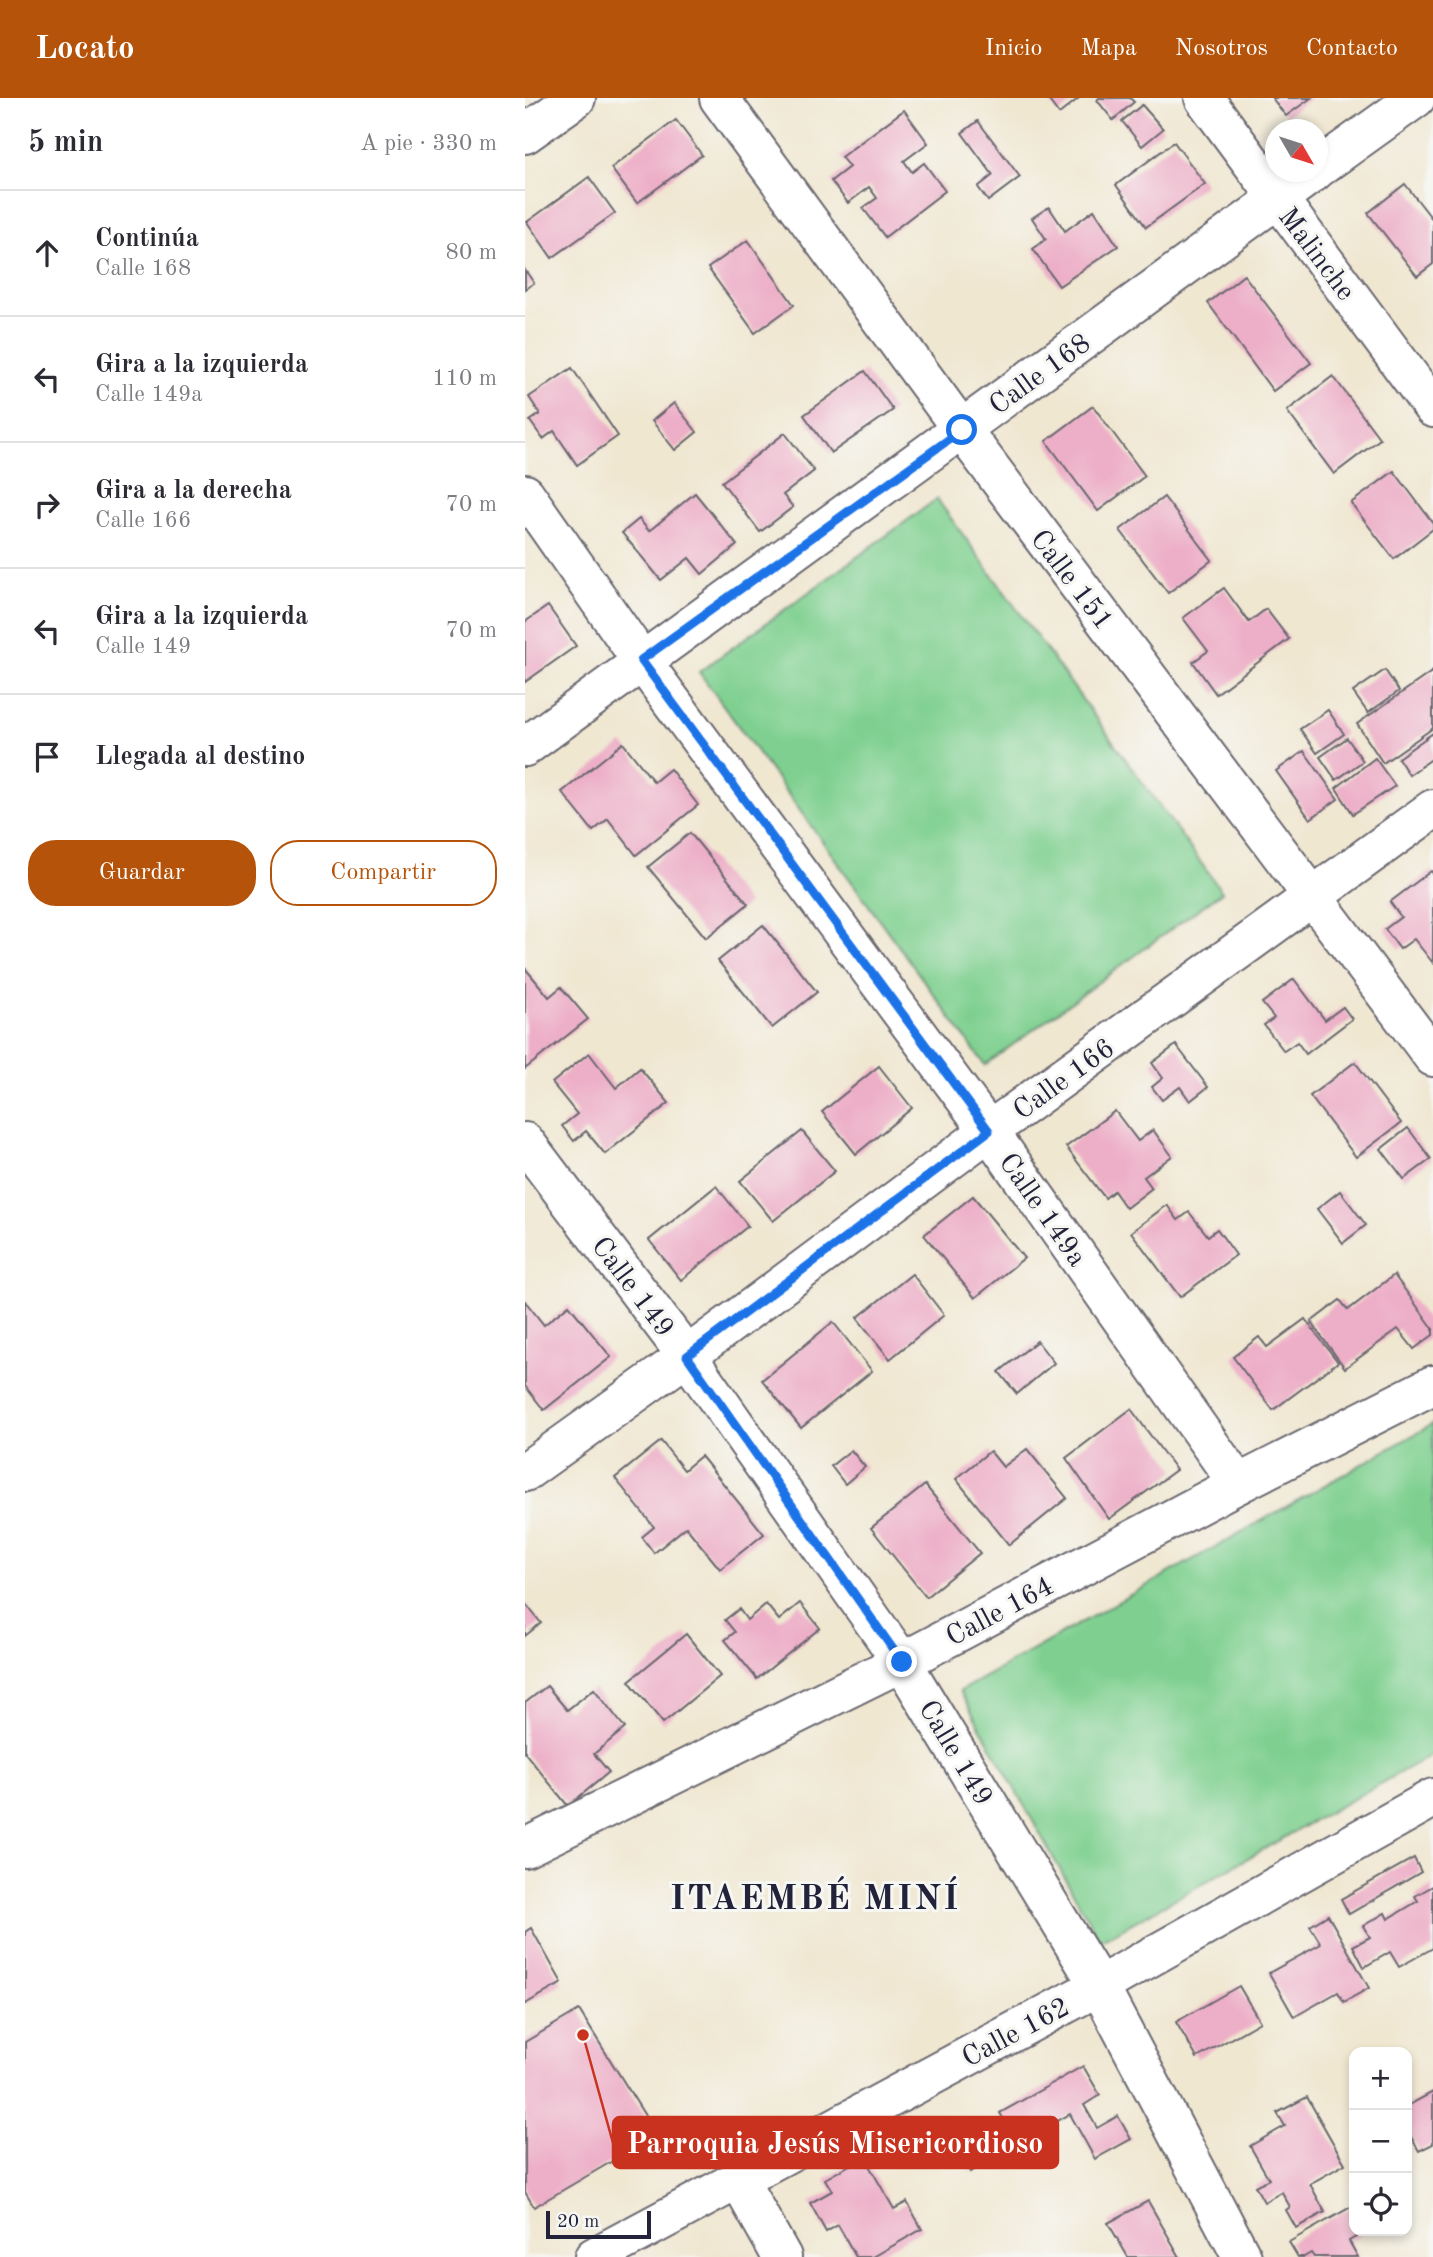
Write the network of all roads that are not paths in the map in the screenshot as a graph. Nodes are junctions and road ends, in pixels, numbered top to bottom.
1 (576, 98) edge
2 (719, 98) edge
3 (1204, 98) edge
4 (1416, 98) edge
5 (525, 134) edge
6 (1328, 161) edge
7 (1299, 182) edge
8 (1277, 198) junction
9 (1433, 408) edge
10 (962, 430) junction
11 (525, 494) edge
12 (641, 660) junction
13 (525, 747) edge
14 (1433, 809) edge
15 (1312, 898) junction
16 (1433, 1057) edge
17 (989, 1131) junction
18 (525, 1142) edge
19 (687, 1356) junction
20 (1433, 1385) edge
21 (525, 1472) edge
22 (1238, 1484) junction
23 (902, 1662) junction
24 (1433, 1798) edge
25 (531, 1834) edge
26 (1099, 1986) junction
27 (738, 2179) junction
28 (594, 2257) edge
29 (782, 2257) edge
30 (1242, 2257) edge

1 - 5 street
2 - 10 street, Calle 151
3 - 8 street, Malinche
4 - 6 street, Calle 168
7 - 8 street, Calle 168
8 - 9 street, Malinche
8 - 10 street, Calle 168
10 - 12 street, Calle 168
10 - 15 street, Calle 151
11 - 12 street, Calle 149a
12 - 13 street, Calle 168
12 - 17 street, Calle 149a
14 - 15 street, Calle 166
15 - 16 street, Calle 151
15 - 17 street, Calle 166
17 - 19 street, Calle 166
17 - 22 street, Calle 149a
18 - 19 street, Calle 149
19 - 21 street, Calle 166
19 - 23 street, Calle 149
20 - 22 street, Calle 164
22 - 23 street, Calle 164
23 - 25 street, Calle 164
23 - 26 street, Calle 149
24 - 26 street, Calle 162
26 - 27 street, Calle 162
26 - 30 street, Calle 149
27 - 28 street, Calle 162
27 - 29 street

